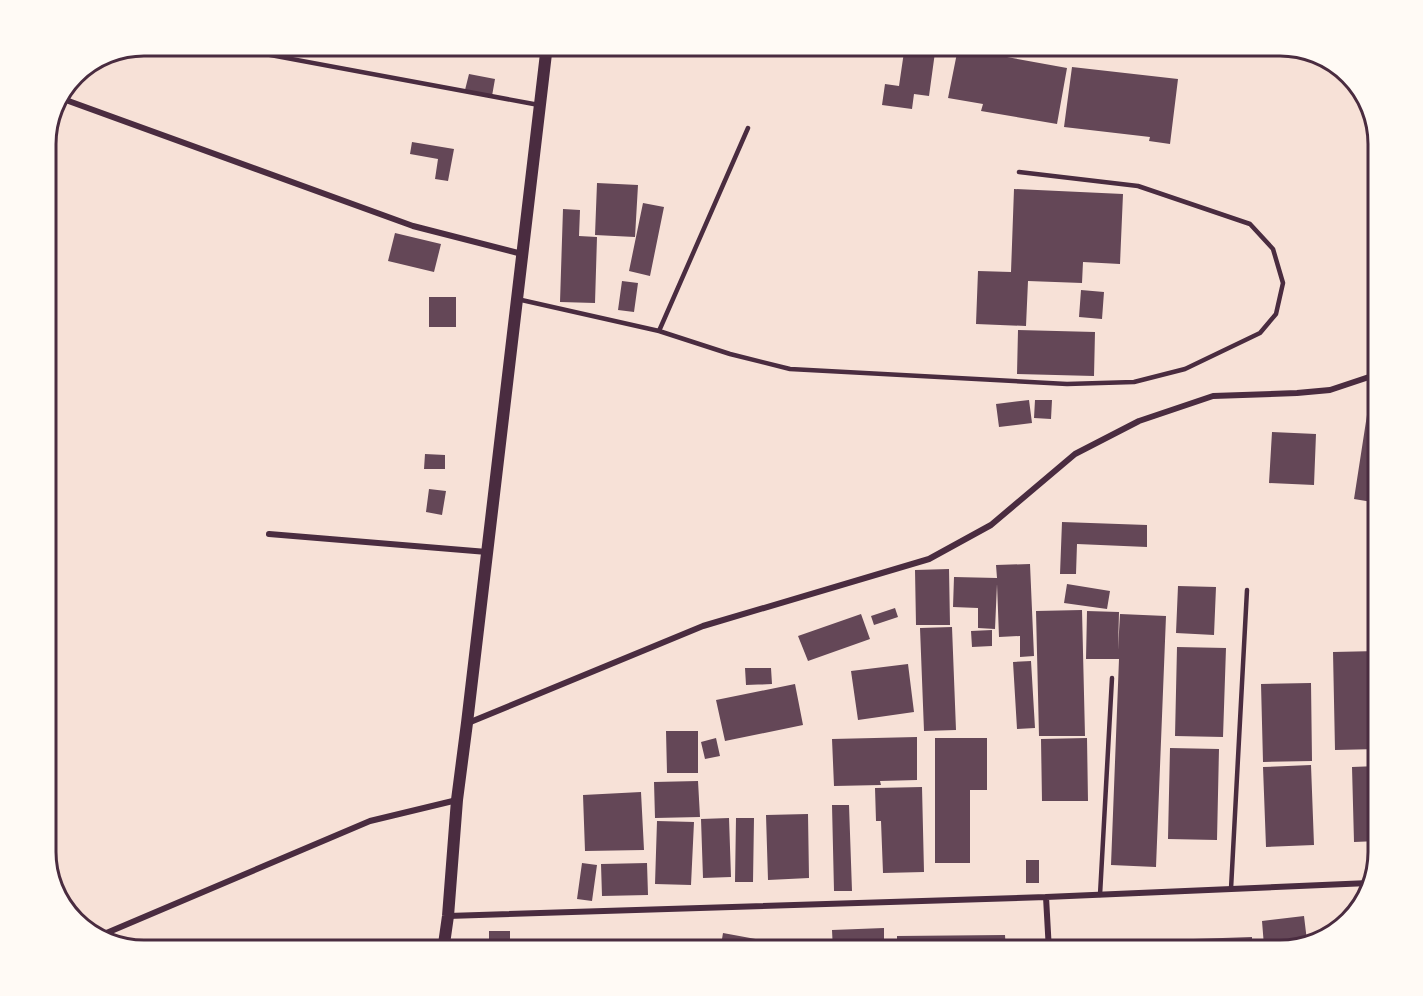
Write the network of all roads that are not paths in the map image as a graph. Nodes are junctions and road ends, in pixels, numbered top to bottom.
1 (275, 56) edge
2 (546, 56) edge
3 (68, 101) edge
4 (540, 105) junction
5 (748, 128) dead end
6 (1019, 172) dead end
7 (523, 254) junction
8 (517, 299) junction
9 (659, 331) junction
10 (1368, 377) edge
11 (269, 534) dead end
12 (487, 552) junction
13 (1247, 590) dead end
14 (1112, 678) dead end
15 (467, 723) junction
16 (457, 800) junction
17 (1361, 883) edge
18 (1231, 889) junction
19 (1100, 895) junction
20 (1046, 897) junction
21 (448, 916) junction
22 (108, 932) edge
23 (445, 940) edge
24 (1048, 940) edge

1 - 4 lane
2 - 4 main road
3 - 7 street
4 - 7 main road
5 - 9 lane
6 - 9 lane
7 - 8 main road
8 - 9 lane
8 - 12 main road
10 - 15 street
11 - 12 street
12 - 15 main road
13 - 18 lane
14 - 19 lane
15 - 16 main road
16 - 21 main road
16 - 22 street
17 - 18 street
18 - 19 street
19 - 20 street
20 - 21 street
20 - 24 street
21 - 23 main road

